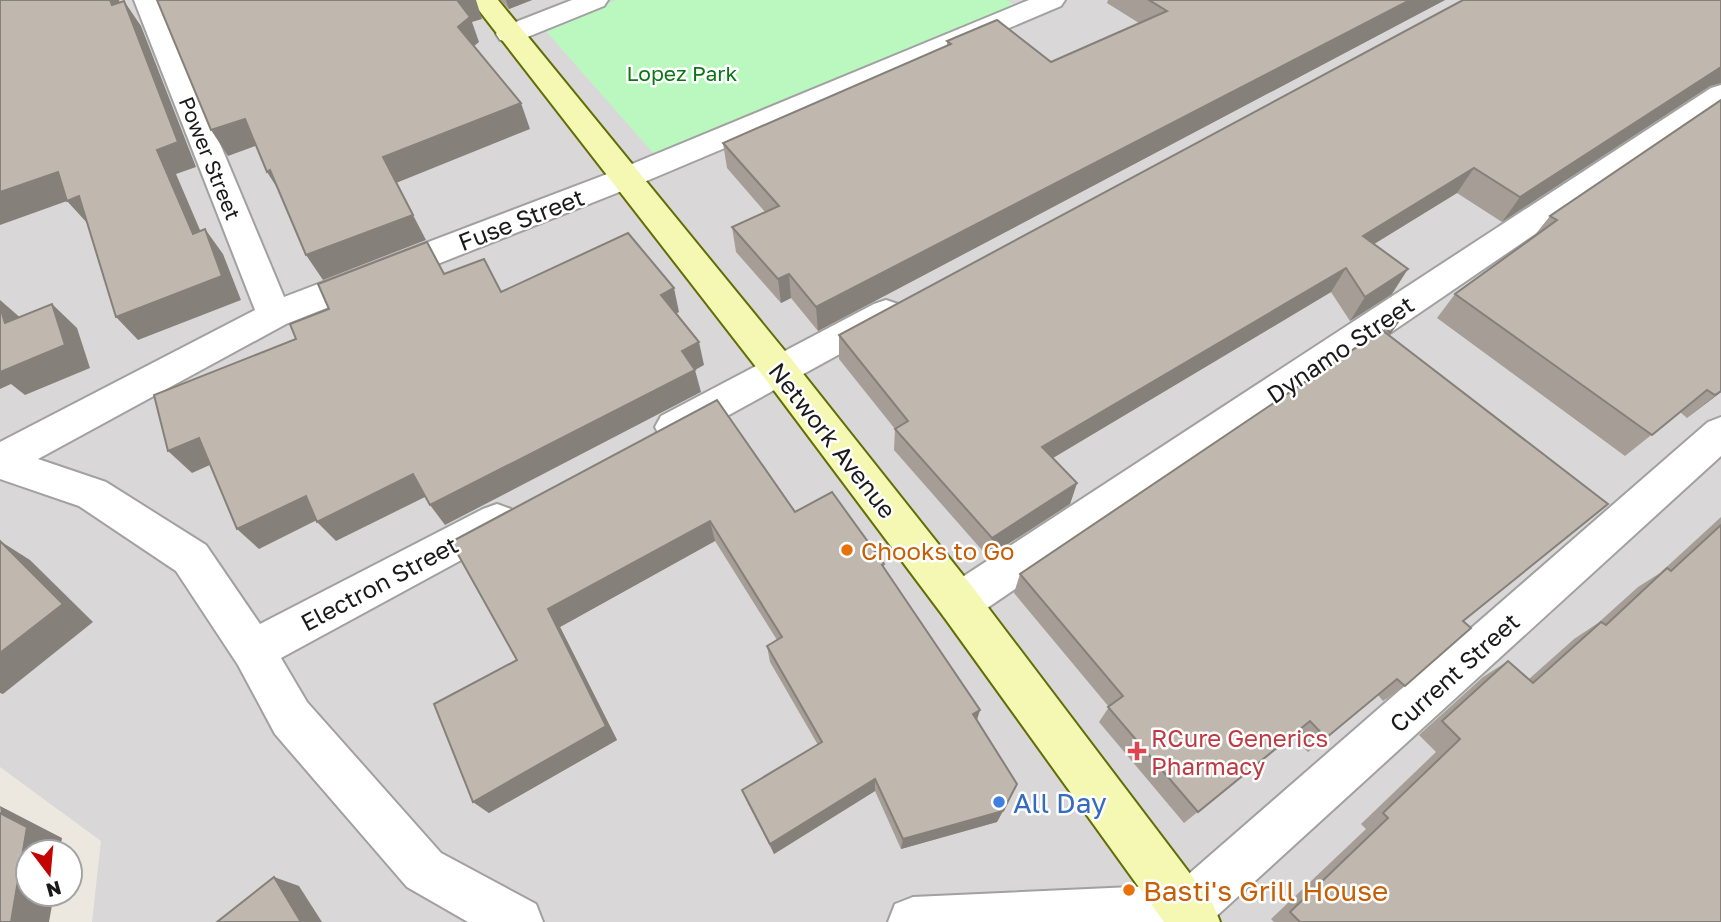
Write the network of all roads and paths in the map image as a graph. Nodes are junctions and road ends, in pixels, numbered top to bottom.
1 (147, 0) edge
2 (484, 0) edge
3 (594, 0) edge
4 (1052, 0) edge
5 (510, 34) junction
6 (1721, 94) edge
7 (626, 178) junction
8 (915, 298) edge
9 (274, 316) junction
10 (780, 371) junction
11 (1721, 433) edge
12 (645, 442) edge
13 (0, 462) edge
14 (523, 507) edge
15 (959, 603) junction
16 (254, 650) junction
17 (1191, 916) edge
18 (519, 922) edge
19 (912, 922) edge

1 - 9 street, Power Street
2 - 5 street, Network Avenue
3 - 5 street
4 - 7 street, Fuse Street
5 - 7 street, Network Avenue
6 - 15 street, Dynamo Street
7 - 9 street, Fuse Street
7 - 10 street, Network Avenue
8 - 10 street
9 - 13 street, Fuse Street
10 - 12 street
10 - 15 street, Network Avenue
11 - 17 street, Current Street
13 - 16 street
14 - 16 street, Electron Street
15 - 17 street, Network Avenue
16 - 18 street
17 - 19 street

